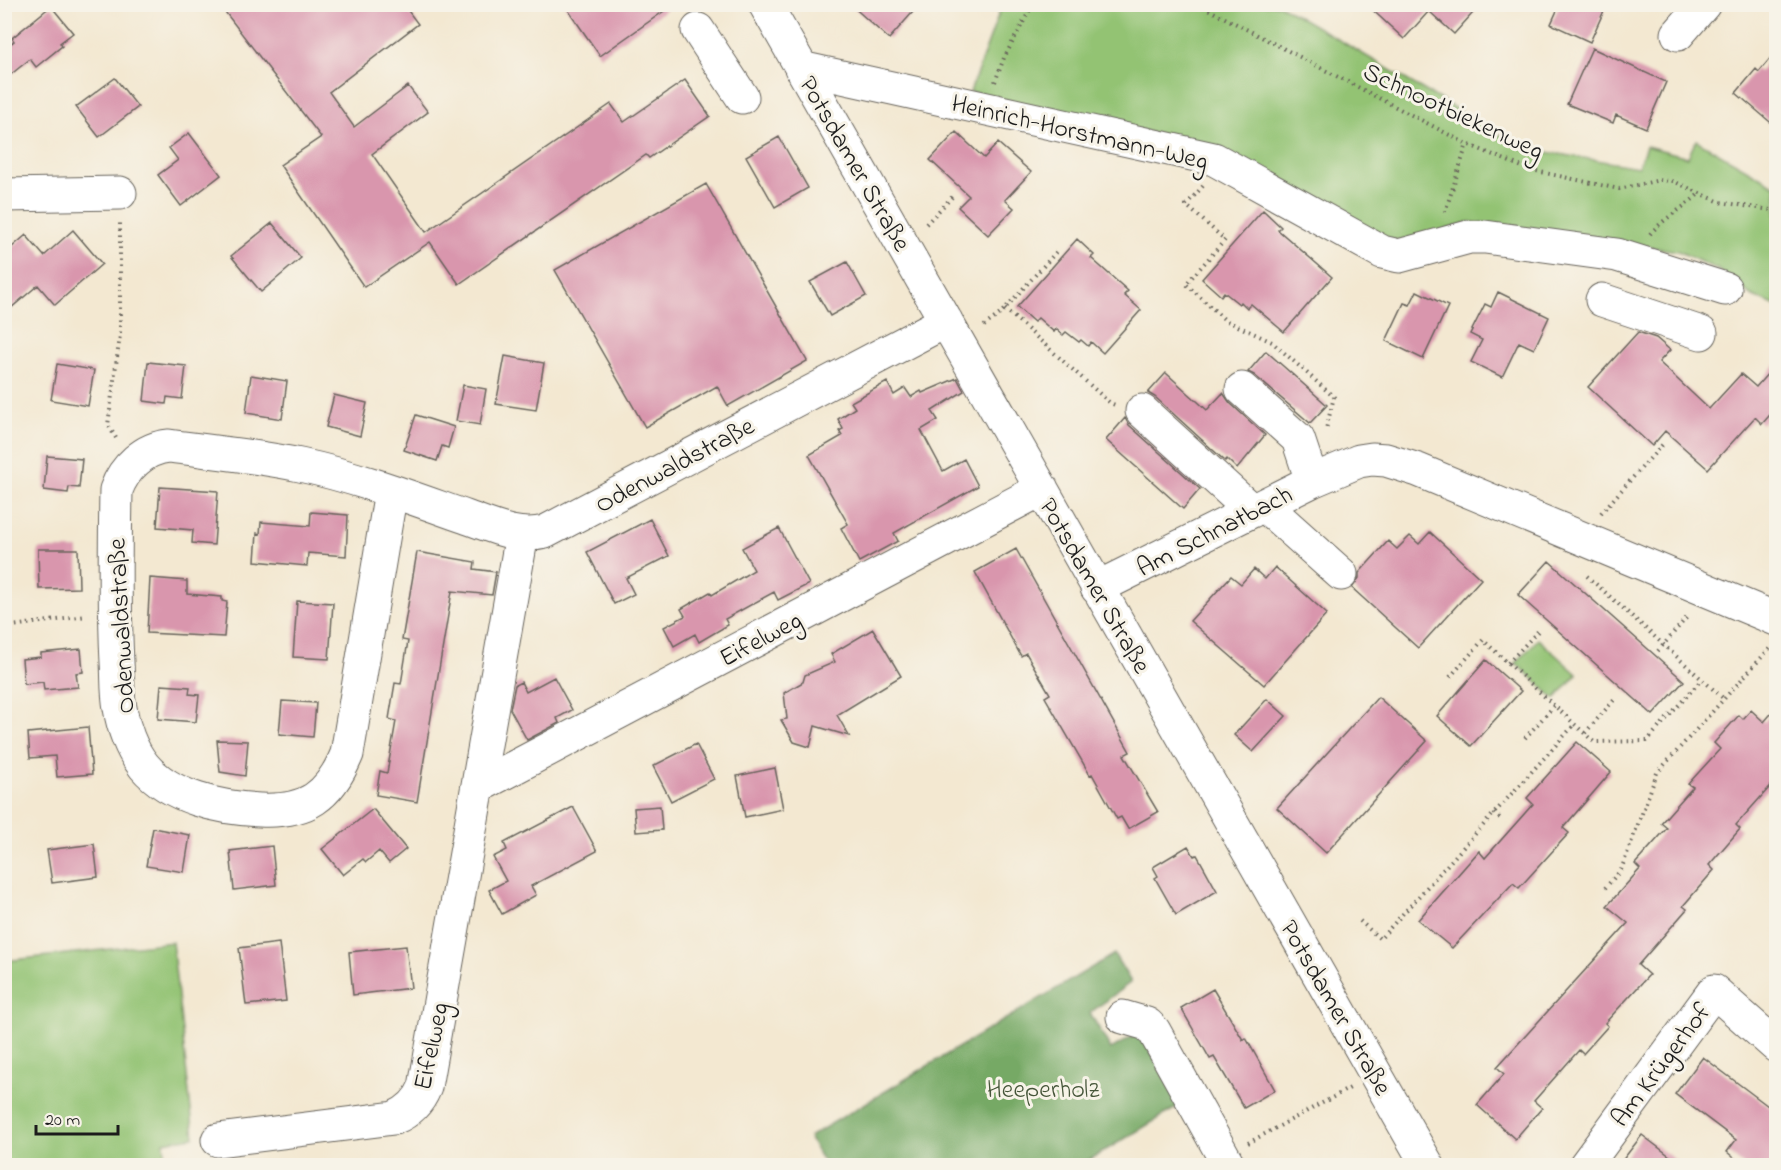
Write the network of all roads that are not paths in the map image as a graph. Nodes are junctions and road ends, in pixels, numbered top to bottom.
1 (765, 4) edge
2 (1704, 4) edge
3 (698, 30) dead end
4 (1678, 34) dead end
5 (801, 68) junction
6 (742, 97) dead end
7 (120, 193) road end
8 (4, 195) edge
9 (1725, 289) dead end
10 (1602, 300) dead end
11 (952, 331) junction
12 (1701, 333) dead end
13 (1242, 388) dead end
14 (1142, 411) road end
15 (1321, 477) junction
16 (1042, 489) junction
17 (391, 491) junction
18 (1258, 508) junction
19 (522, 534) junction
20 (1341, 574) dead end
21 (1097, 588) junction
22 (1776, 619) edge
23 (478, 786) junction
24 (1123, 1017) dead end
25 (1776, 1046) edge
26 (218, 1140) dead end
27 (1227, 1161) edge
28 (1428, 1166) edge
29 (1585, 1166) edge

1 - 5 street, Potsdamer Straße
2 - 4 street
3 - 6 street
5 - 9 street, Heinrich-Horstmann-Weg
5 - 11 street, Potsdamer Straße
7 - 8 street
10 - 12 street
11 - 16 street, Potsdamer Straße
11 - 19 street, Odenwaldstraße
13 - 15 street
14 - 18 street
15 - 18 street, Am Schnatbach
15 - 22 street, Am Schnatbach
16 - 21 street, Potsdamer Straße
16 - 23 street, Eifelweg
17 - 17 street, Odenwaldstraße
17 - 19 street, Odenwaldstraße
18 - 20 street
18 - 21 street, Am Schnatbach
19 - 23 street, Eifelweg
21 - 28 street, Potsdamer Straße
23 - 26 street, Eifelweg
24 - 27 street
25 - 29 street, Am Krügerhof

